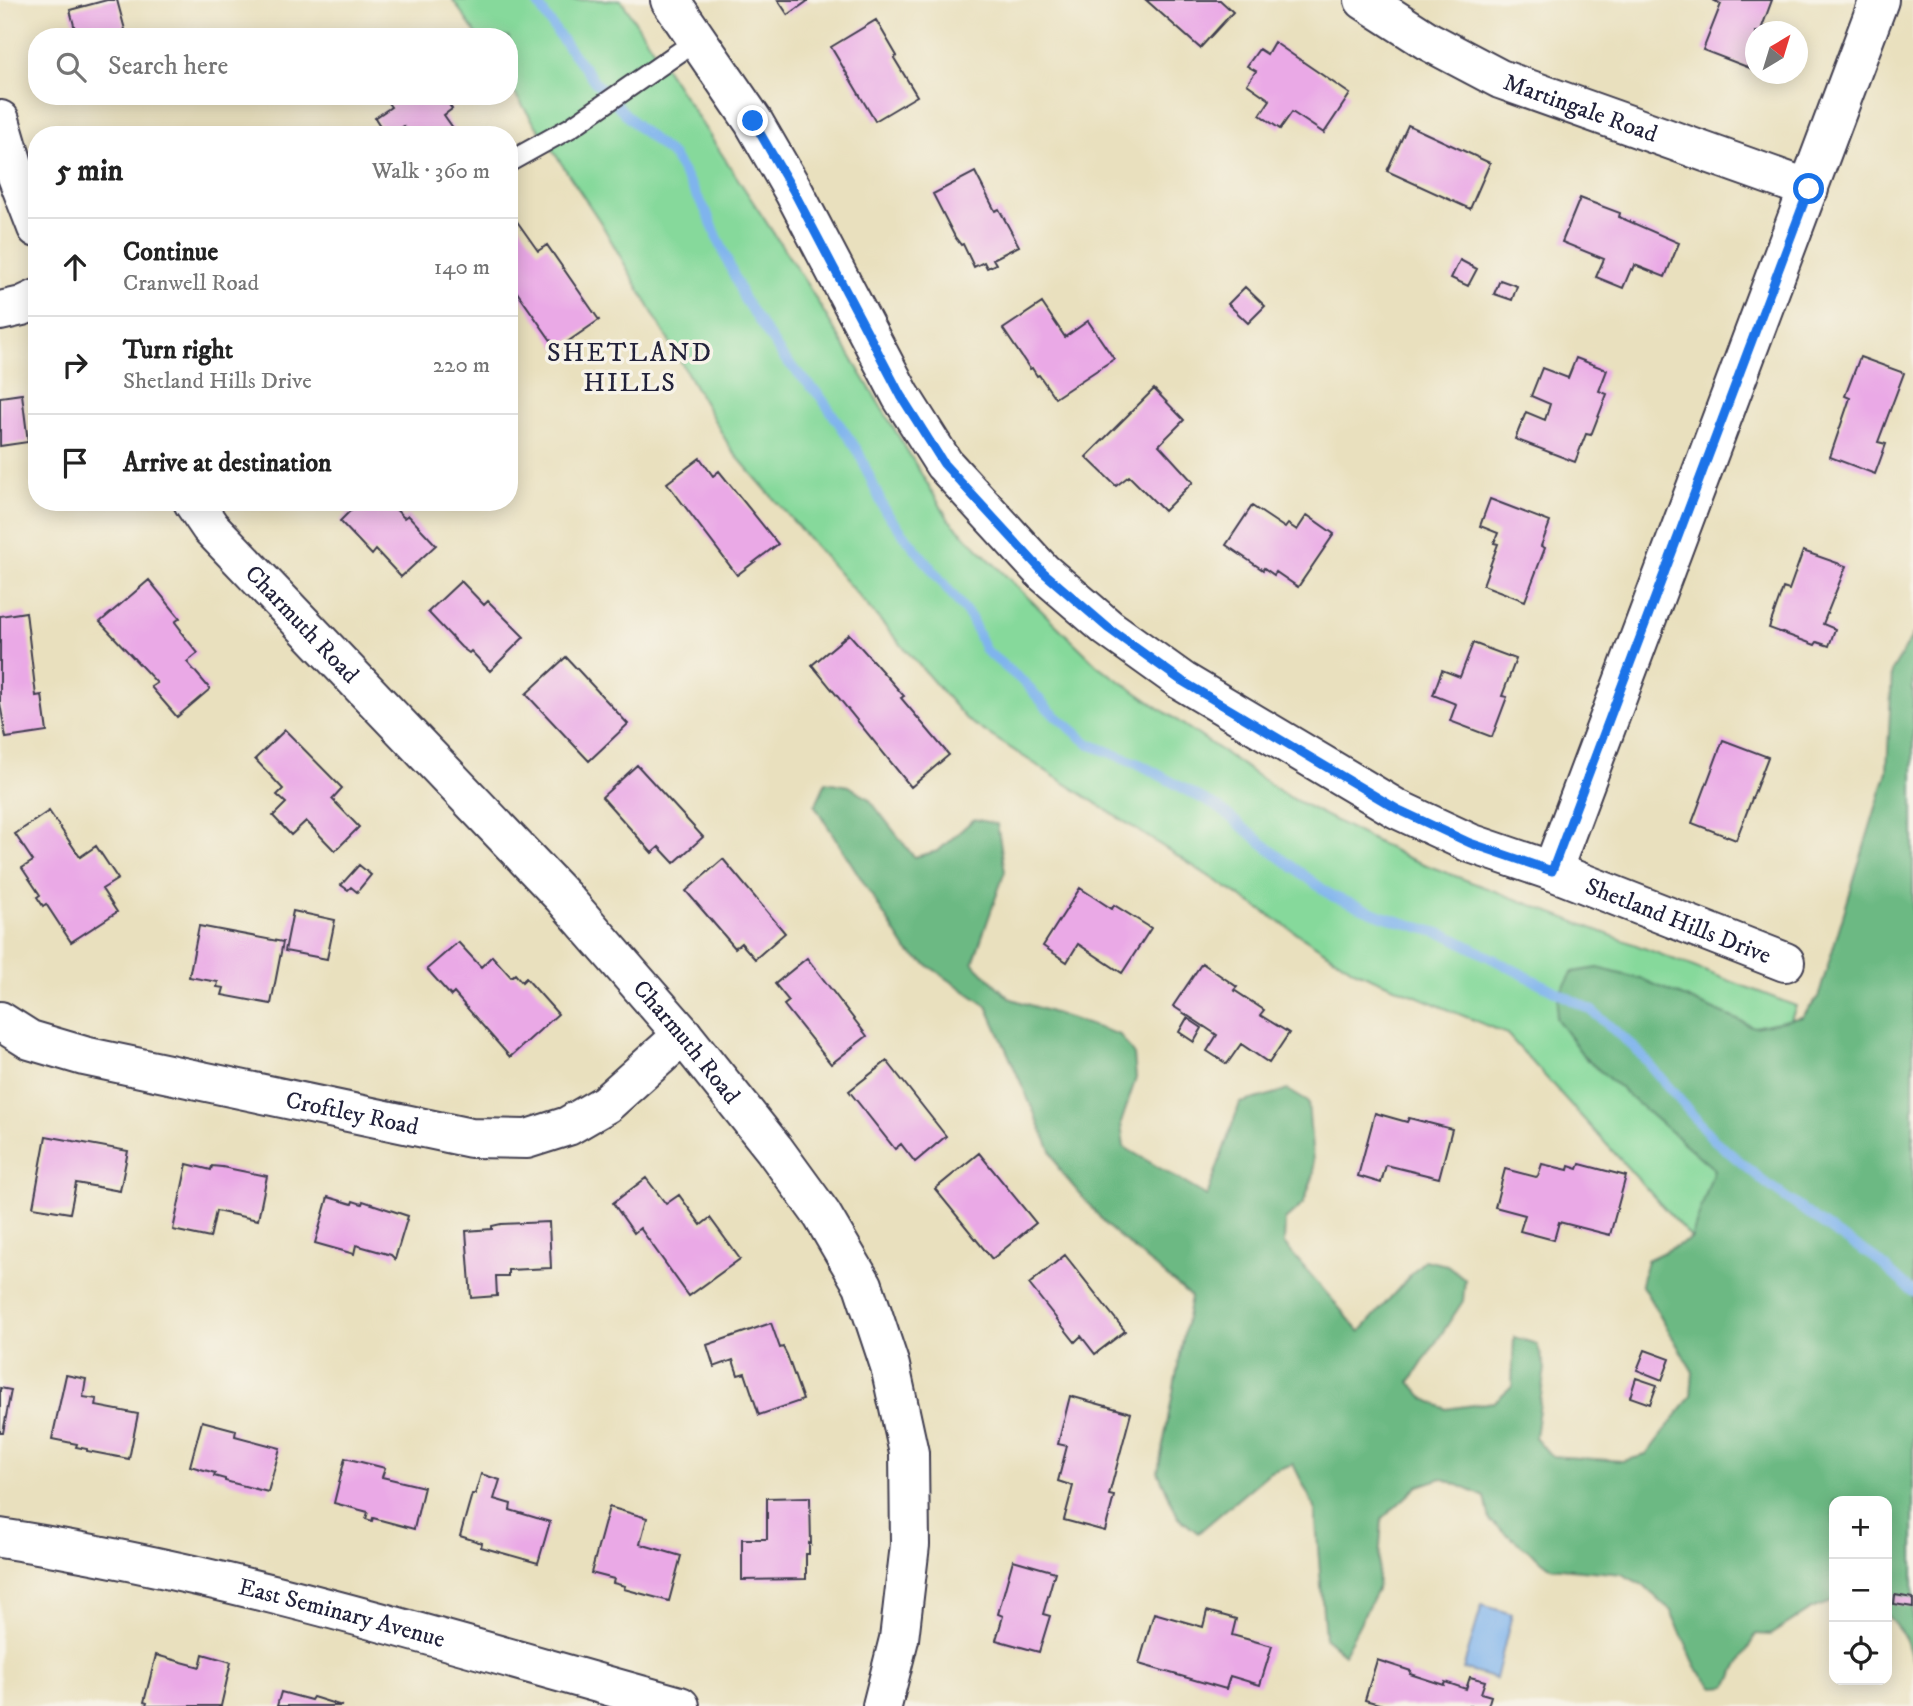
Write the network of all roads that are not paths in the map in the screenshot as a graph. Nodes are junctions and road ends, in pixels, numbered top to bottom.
1 (670, 0) edge
2 (1364, 0) edge
3 (1879, 0) edge
4 (697, 40) junction
5 (0, 120) edge
6 (518, 157) edge
7 (1809, 189) junction
8 (28, 205) edge
9 (28, 303) edge
10 (0, 311) edge
11 (199, 511) edge
12 (1552, 871) junction
13 (1785, 962) dead end
14 (0, 1021) edge
15 (682, 1035) junction
16 (0, 1538) edge
17 (680, 1706) edge
18 (882, 1706) edge

1 - 4 street, Shetland Hills Drive
2 - 7 street, Martingale Road
3 - 7 street
4 - 6 lane
4 - 12 street, Shetland Hills Drive
5 - 8 street
7 - 12 street
9 - 10 street
11 - 15 street, Charmuth Road
12 - 13 street, Shetland Hills Drive
14 - 15 street, Croftley Road
15 - 18 street, Charmuth Road
16 - 17 street, East Seminary Avenue

